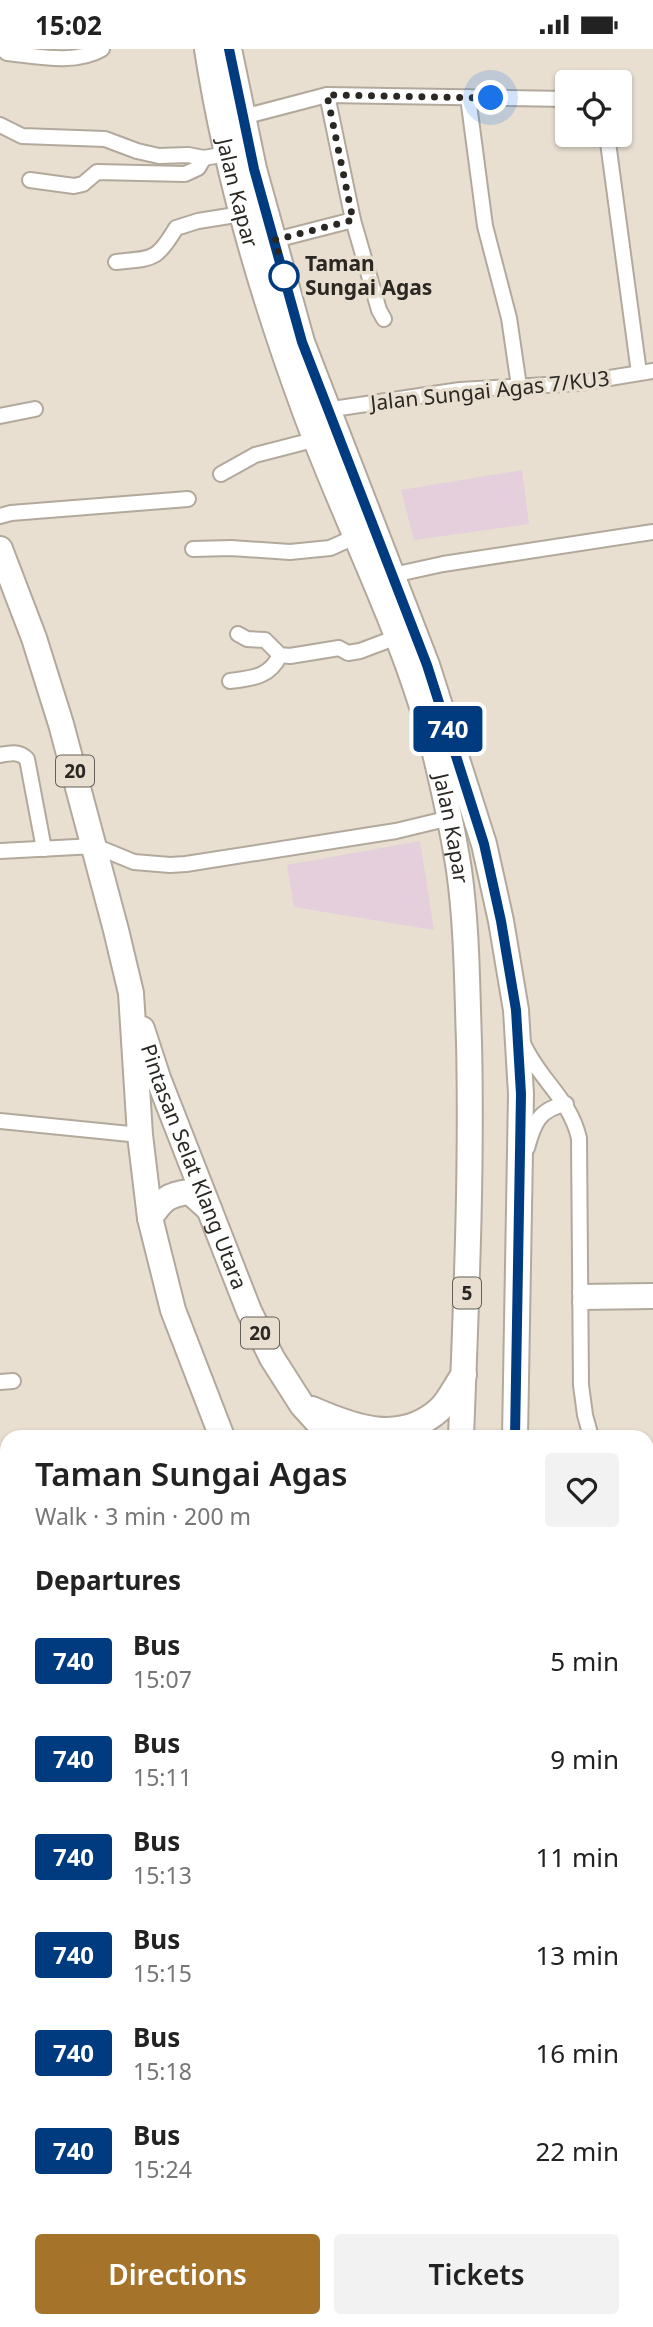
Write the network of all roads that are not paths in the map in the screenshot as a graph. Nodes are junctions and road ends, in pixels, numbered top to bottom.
1 (2, 49) edge
2 (102, 49) edge
3 (207, 49) edge
4 (229, 49) edge
5 (327, 95) junction
6 (468, 97) junction
7 (555, 99) edge
8 (243, 117) junction
9 (0, 125) edge
10 (609, 147) edge
11 (215, 156) junction
12 (30, 180) dead end
13 (242, 214) junction
14 (353, 220) junction
15 (275, 240) junction
16 (116, 262) dead end
17 (384, 319) dead end
18 (646, 372) edge
19 (519, 386) junction
20 (35, 409) dead end
21 (326, 409) junction
22 (0, 416) edge
23 (317, 439) junction
24 (221, 474) dead end
25 (188, 499) dead end
26 (0, 516) edge
27 (653, 533) edge
28 (357, 537) junction
29 (0, 549) edge
30 (192, 549) dead end
31 (393, 575) junction
32 (239, 634) dead end
33 (397, 637) junction
34 (280, 655) junction
35 (230, 681) dead end
36 (0, 754) edge
37 (450, 818) junction
38 (95, 846) junction
39 (44, 849) junction
40 (0, 851) edge
41 (132, 999) junction
42 (518, 1033) junction
43 (566, 1104) junction
44 (0, 1121) edge
45 (140, 1135) junction
46 (520, 1180) junction
47 (209, 1209) junction
48 (150, 1218) junction
49 (580, 1261) junction
50 (653, 1291) edge
51 (610, 1296) junction
52 (580, 1297) junction
53 (653, 1301) edge
54 (580, 1329) junction
55 (464, 1374) junction
56 (302, 1405) junction
57 (219, 1430) edge
58 (325, 1430) edge
59 (366, 1430) edge
60 (388, 1430) edge
61 (461, 1430) edge
62 (515, 1430) edge
63 (589, 1430) edge

1 - 2 street
3 - 11 highway, Jalan Kapar / 5
4 - 8 highway, Jalan Kapar
5 - 6 street
5 - 8 street
5 - 14 street
6 - 7 street
6 - 19 street
8 - 15 highway, Jalan Kapar
9 - 11 street
10 - 18 street
11 - 12 street
11 - 13 highway, Jalan Kapar / 5
13 - 16 street
13 - 23 highway, Jalan Kapar / 5
14 - 15 street
14 - 17 street
15 - 21 highway, Jalan Kapar
18 - 19 street, Jalan Sungai Agas 7/KU3
19 - 21 street, Jalan Sungai Agas 7/KU3
20 - 22 street
21 - 31 highway, Jalan Kapar
23 - 24 street
23 - 28 highway, Jalan Kapar / 5
25 - 26 street
27 - 31 street
28 - 30 street
28 - 33 highway, Jalan Kapar / 5
29 - 38 highway, Pintasan Selat Klang Utara / 20
31 - 42 highway, Jalan Kapar
32 - 34 street
33 - 34 street
33 - 37 highway, Jalan Kapar / 5
34 - 35 street
36 - 39 street
37 - 38 street
37 - 55 highway, Jalan Kapar / 5
38 - 39 street
38 - 41 highway, Pintasan Selat Klang Utara / 20
39 - 40 street
41 - 45 highway, Pintasan Selat Klang Utara / 20
41 - 47 highway, Pintasan Selat Klang Utara / 20
42 - 43 street
42 - 46 highway, Jalan Kapar
43 - 46 street
43 - 49 street
44 - 45 street
45 - 48 highway, Pintasan Selat Klang Utara / 20
46 - 62 highway, Jalan Kapar
47 - 48 highway
47 - 56 highway, Pintasan Selat Klang Utara / 20
48 - 57 highway, Pintasan Selat Klang Utara / 20
49 - 51 street
49 - 52 street
50 - 51 street
51 - 52 street
51 - 53 street
51 - 54 street
52 - 54 street
54 - 63 street
55 - 60 highway
55 - 61 highway, Jalan Kapar / 5
56 - 58 highway, Pintasan Selat Klang Utara / 20
56 - 59 highway

